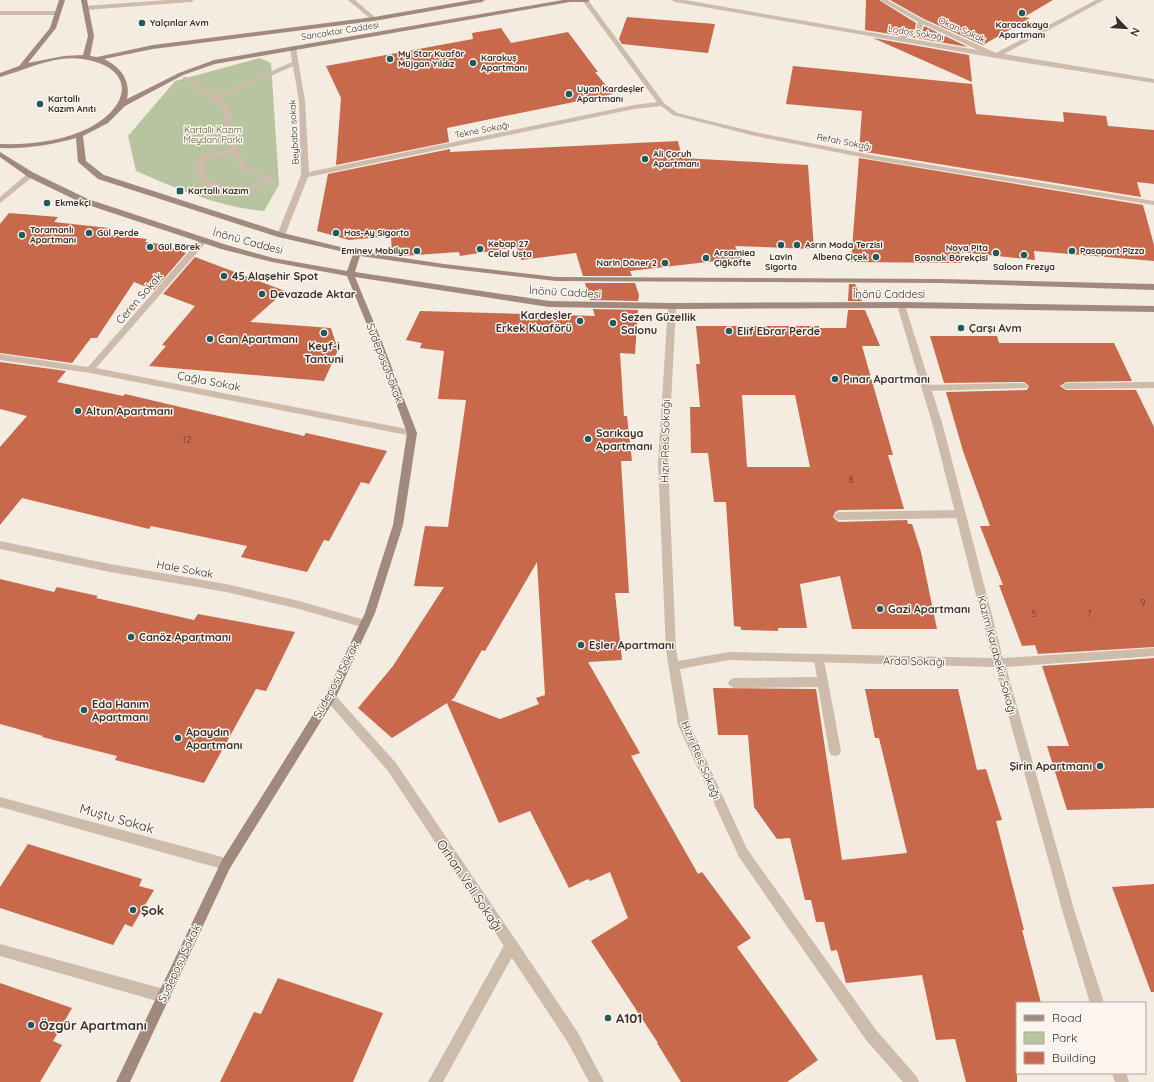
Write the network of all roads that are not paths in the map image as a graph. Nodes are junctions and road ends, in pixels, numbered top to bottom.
1 (62, 0) edge
2 (84, 0) edge
3 (191, 0) edge
4 (351, 0) edge
5 (482, 0) edge
6 (567, 0) edge
7 (586, 0) edge
8 (675, 0) edge
9 (883, 0) edge
10 (1101, 0) edge
11 (85, 8) junction
12 (0, 12) edge
13 (58, 13) junction
14 (374, 19) junction
15 (921, 22) junction
16 (897, 39) junction
17 (293, 48) junction
18 (996, 56) junction
19 (86, 58) junction
20 (97, 60) junction
21 (295, 63) junction
22 (21, 66) junction
23 (0, 75) edge
24 (185, 78) dead end
25 (1154, 81) edge
26 (215, 98) junction
27 (123, 104) junction
28 (662, 104) junction
29 (79, 135) junction
30 (0, 146) edge
31 (235, 150) junction
32 (0, 154) edge
33 (32, 175) junction
34 (305, 175) junction
35 (0, 201) edge
36 (1154, 202) edge
37 (280, 236) junction
38 (204, 240) junction
39 (357, 253) junction
40 (350, 274) junction
41 (1154, 287) edge
42 (901, 305) junction
43 (672, 306) junction
44 (1154, 309) edge
45 (0, 357) edge
46 (90, 370) junction
47 (1154, 385) edge
48 (1024, 386) dead end
49 (1066, 386) dead end
50 (926, 388) junction
51 (412, 433) junction
52 (960, 514) junction
53 (839, 516) dead end
54 (0, 545) edge
55 (365, 624) junction
56 (1154, 652) edge
57 (819, 660) junction
58 (999, 663) junction
59 (674, 666) junction
60 (823, 682) junction
61 (734, 683) dead end
62 (330, 697) junction
63 (835, 751) dead end
64 (0, 802) edge
65 (226, 864) junction
66 (511, 946) junction
67 (0, 950) edge
68 (164, 996) junction
69 (1097, 1002) edge
70 (123, 1082) edge
71 (435, 1082) edge
72 (597, 1082) edge
73 (912, 1082) edge

1 - 13 street
2 - 11 street
3 - 11 street
4 - 14 street
5 - 14 street, Sancaktar Caddesi
6 - 7 street, Sancaktar Caddesi
6 - 17 street, Sancaktar Caddesi
7 - 28 street, Refah Sokağı
8 - 16 street, Lodos Sokağı
9 - 15 street, Okan Sokak
10 - 18 street
11 - 19 street
12 - 13 street
13 - 22 street
14 - 20 street, Sancaktar Caddesi
15 - 16 street
15 - 18 street, Okan Sokak
16 - 18 street, Lodos Sokağı
17 - 21 street, Beybaba sokak
17 - 27 street, Sancaktar Caddesi
18 - 25 street, Lodos Sokağı
19 - 20 street
19 - 22 street
20 - 27 street
21 - 26 street
21 - 34 street, Beybaba sokak
22 - 23 street
24 - 26 street
26 - 31 street
27 - 29 street
28 - 34 street, Tekne Sokağı
28 - 36 street, Refah Sokağı
29 - 30 street
29 - 37 street, İnönü Caddesi
31 - 31 street
32 - 33 street, İnönü Caddesi
33 - 35 street
33 - 38 street, İnönü Caddesi
34 - 37 street, Beybaba sokak
37 - 39 street, İnönü Caddesi
38 - 40 street, İnönü Caddesi
38 - 46 street, Ceren Sokak
39 - 40 street
39 - 41 street, İnönü Caddesi
40 - 43 street, İnönü Caddesi
40 - 51 street, Sudeposu Sokak
42 - 43 street, İnönü Caddesi
42 - 44 street, İnönü Caddesi
42 - 50 street, Kazım Karabekir Sokağı
43 - 59 street, Hızır Reis Sokağı
45 - 46 street, Çağla Sokak
46 - 51 street, Çağla Sokak
47 - 49 street
48 - 50 street
50 - 52 street, Kazım Karabekir Sokağı
51 - 55 street, Sudeposu Sokak
52 - 53 street
52 - 58 street, Kazım Karabekir Sokağı
54 - 55 street, Hale Sokak
55 - 62 street, Sudeposu Sokak
56 - 58 street, Arda Sokağı
57 - 58 street, Arda Sokağı
57 - 59 street, Arda Sokağı
57 - 60 street
58 - 69 street, Kazım Karabekir Sokağı
59 - 73 street, Hızır Reis Sokağı
60 - 61 street
60 - 63 street
62 - 65 street, Sudeposu Sokak
62 - 66 street, Orhan Veli Sokağı
64 - 65 street, Muştu Sokak
65 - 68 street, Sudeposu Sokak
66 - 71 street
66 - 72 street, Orhan Veli Sokağı
67 - 68 street
68 - 70 street, Sudeposu Sokak

